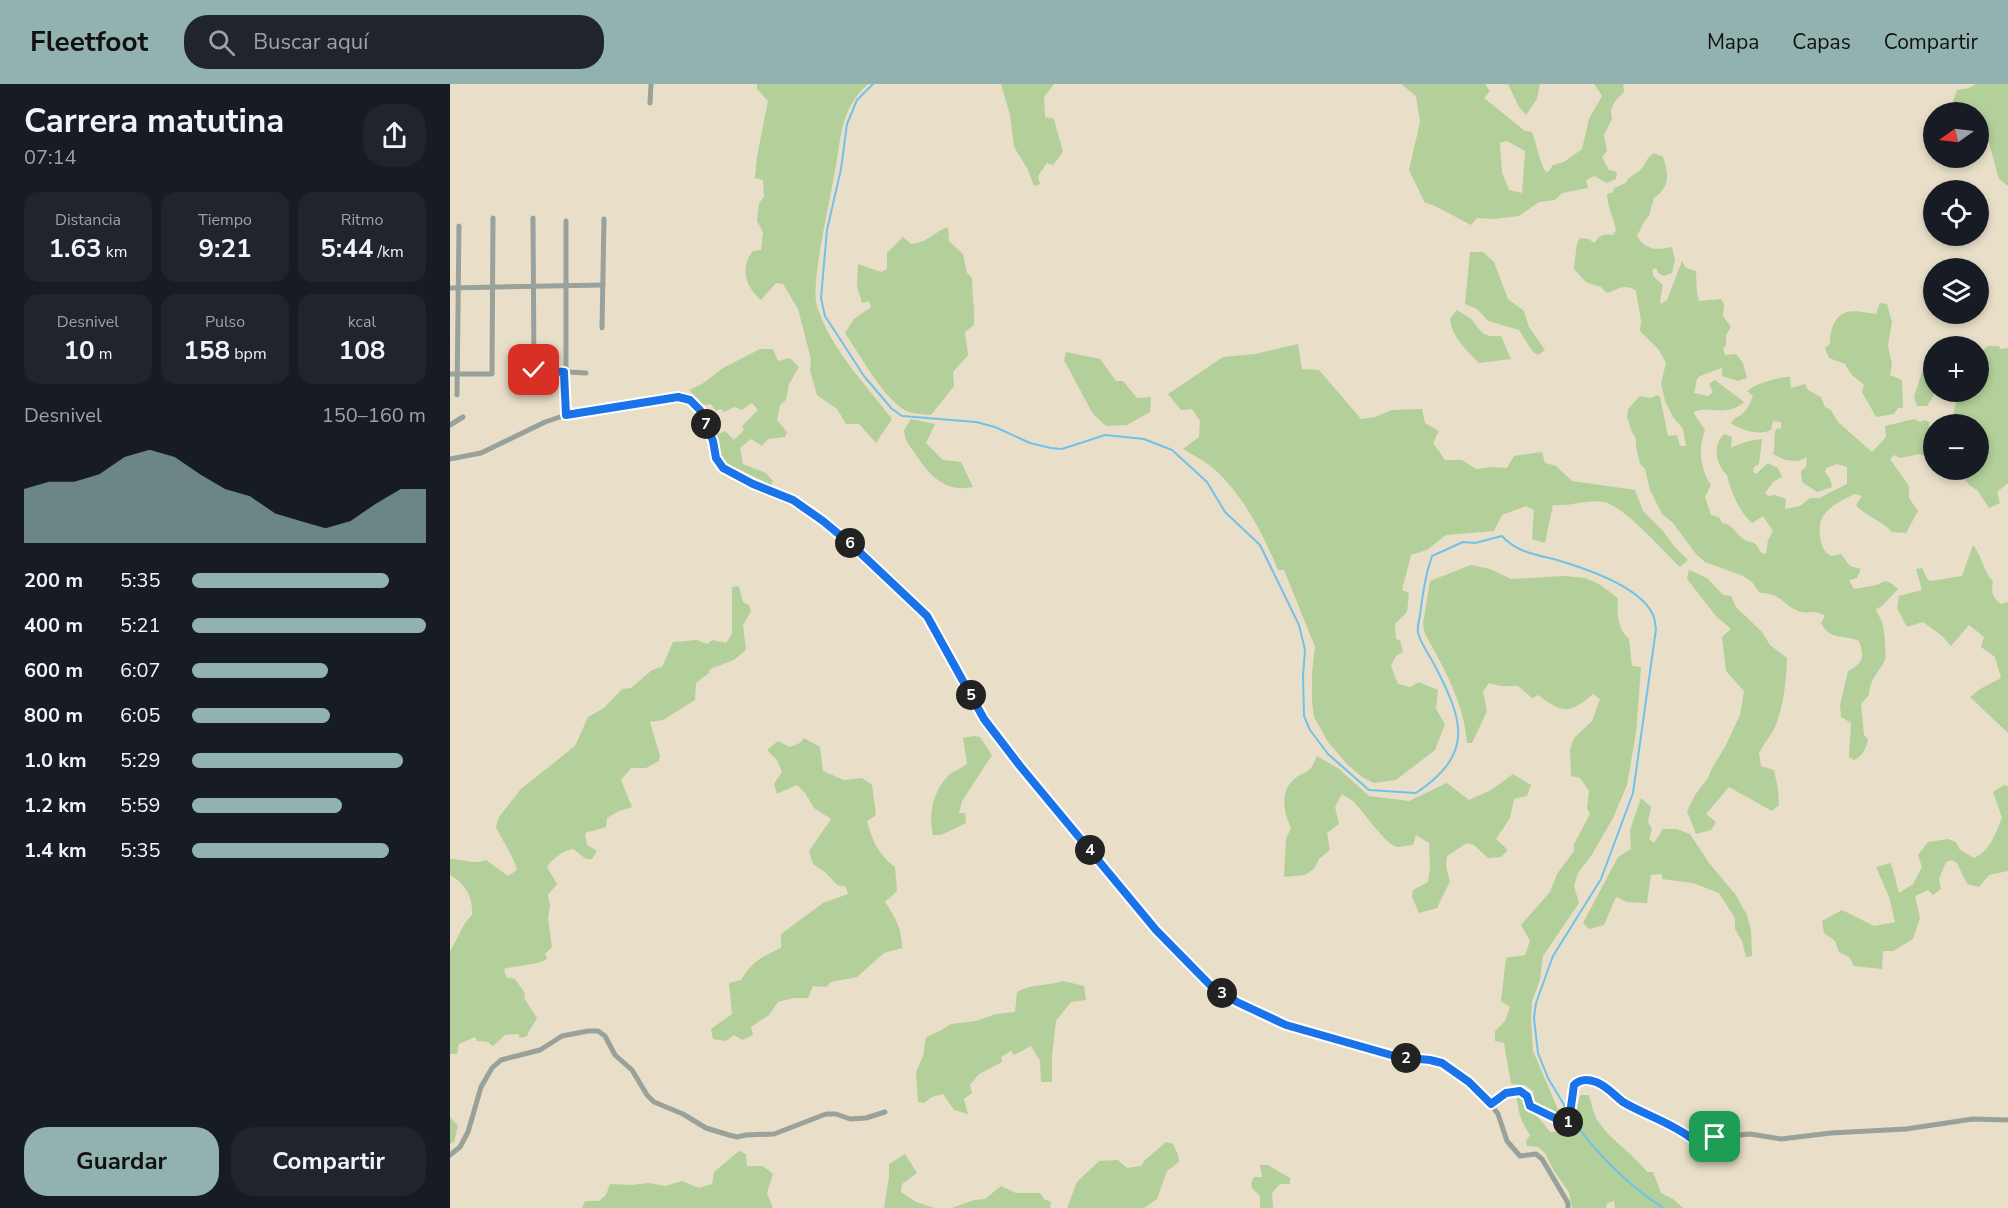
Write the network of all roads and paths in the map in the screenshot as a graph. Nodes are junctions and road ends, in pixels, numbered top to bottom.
1 (651, 84) edge
2 (650, 103) dead end
3 (493, 218) dead end
4 (533, 218) dead end
5 (604, 219) dead end
6 (566, 221) dead end
7 (459, 226) dead end
8 (603, 285) junction
9 (533, 286) junction
10 (565, 286) junction
11 (493, 287) junction
12 (450, 288) edge
13 (458, 288) junction
14 (602, 328) dead end
15 (564, 372) junction
16 (586, 373) dead end
17 (450, 374) edge
18 (457, 374) junction
19 (457, 395) dead end
20 (566, 415) junction
21 (463, 417) dead end
22 (450, 425) edge
23 (450, 459) edge
24 (1491, 1104) junction
25 (885, 1112) dead end
26 (2008, 1120) edge
27 (450, 1155) edge
28 (1568, 1208) edge

1 - 2 street
3 - 11 street
4 - 9 street
5 - 8 street
6 - 10 street
7 - 13 street
8 - 10 street
8 - 14 street
9 - 10 street
9 - 11 street
9 - 15 street
10 - 15 street
11 - 13 street
11 - 18 street
12 - 13 street
13 - 18 street
15 - 16 street
15 - 20 street
17 - 18 street
18 - 19 street
20 - 23 street
20 - 24 street
21 - 22 street
24 - 26 street
24 - 28 street
25 - 27 street

